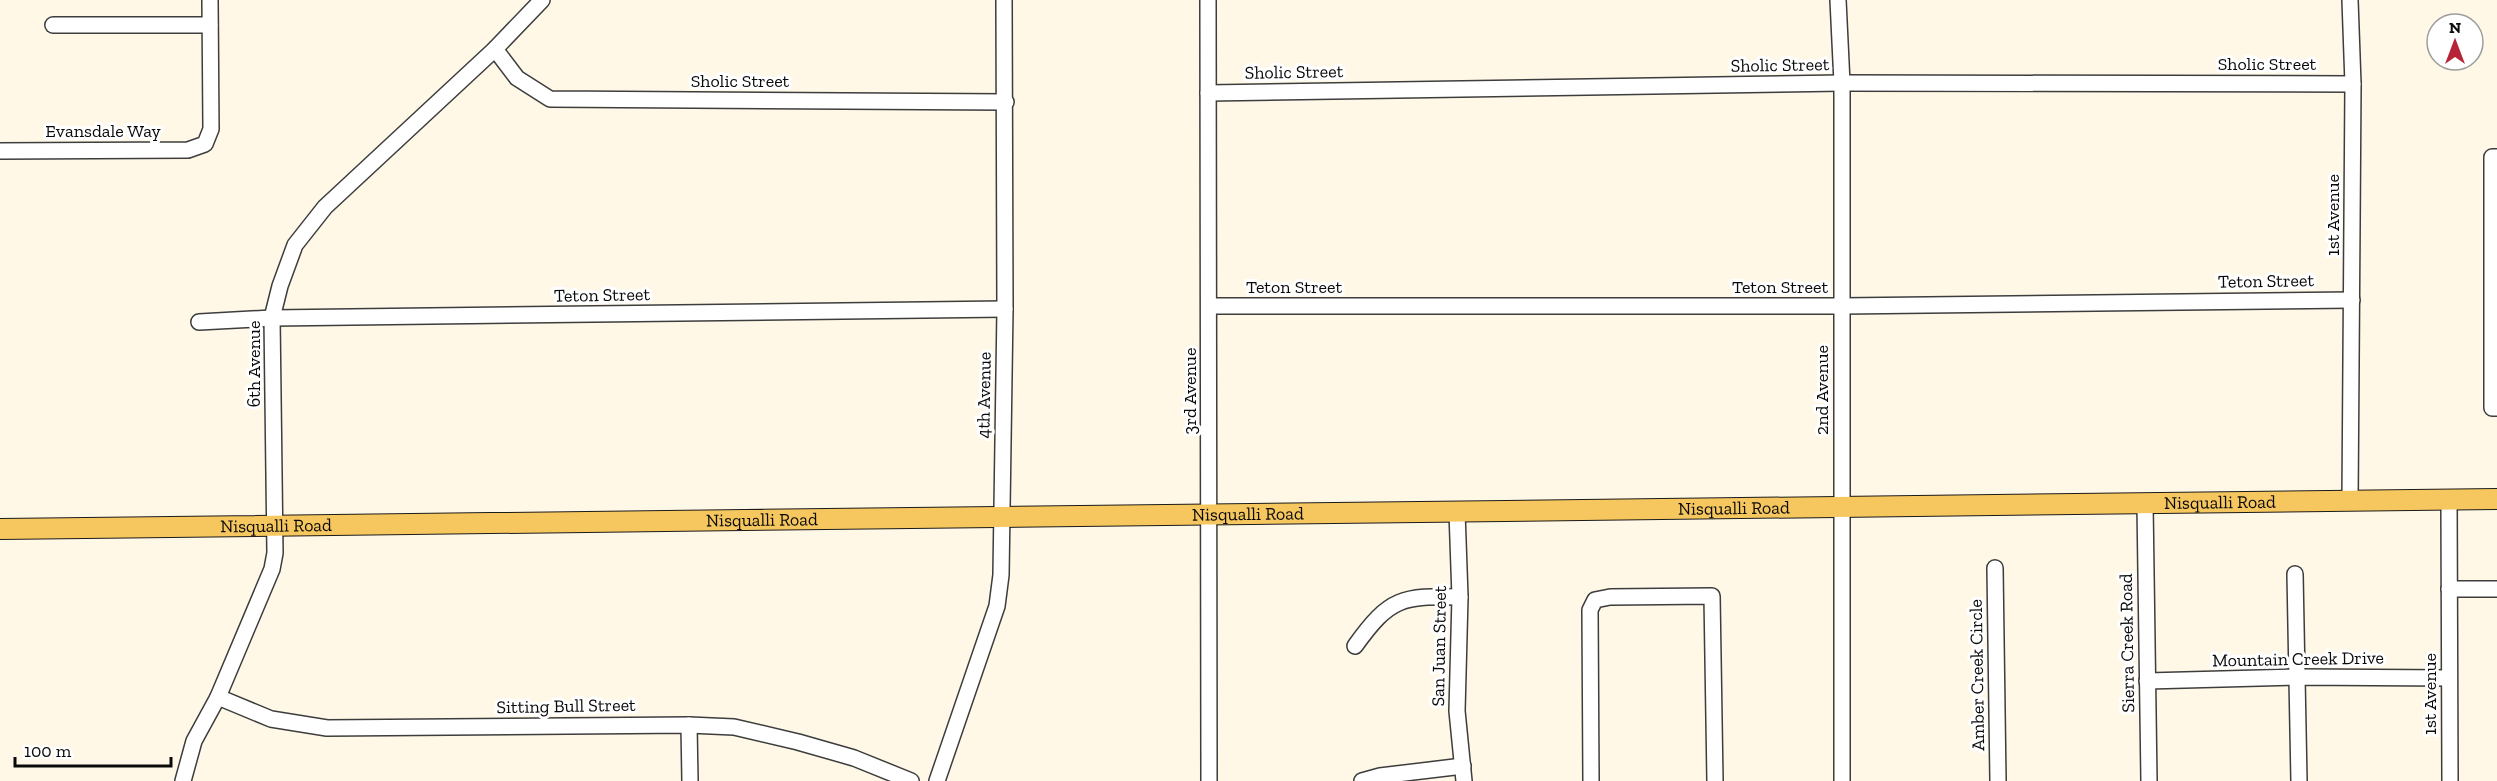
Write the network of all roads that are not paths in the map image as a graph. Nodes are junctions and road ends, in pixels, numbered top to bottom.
1 (210, 0) edge
2 (542, 0) edge
3 (1004, 0) edge
4 (1208, 0) edge
5 (1838, 0) edge
6 (2350, 0) edge
7 (52, 25) dead end
8 (210, 25) junction
9 (495, 49) junction
10 (1842, 84) junction
11 (2353, 84) junction
12 (1208, 93) junction
13 (1006, 102) junction
14 (0, 151) edge
15 (2497, 157) edge
16 (2494, 289) edge
17 (2352, 300) junction
18 (1209, 306) junction
19 (1842, 306) junction
20 (1005, 309) junction
21 (272, 318) junction
22 (199, 322) dead end
23 (2497, 408) edge
24 (2497, 499) edge
25 (2449, 500) junction
26 (2350, 501) junction
27 (2145, 504) junction
28 (1840, 507) junction
29 (1457, 512) junction
30 (1209, 515) junction
31 (1002, 517) junction
32 (274, 526) junction
33 (0, 529) edge
34 (1995, 568) dead end
35 (2295, 574) dead end
36 (2449, 589) junction
37 (2497, 589) edge
38 (1460, 597) junction
39 (1355, 646) dead end
40 (2298, 677) junction
41 (2449, 678) junction
42 (2147, 681) junction
43 (218, 697) junction
44 (689, 725) junction
45 (1463, 774) edge
46 (183, 781) edge
47 (690, 781) edge
48 (911, 781) edge
49 (937, 781) edge
50 (1209, 781) edge
51 (1362, 781) edge
52 (1591, 781) edge
53 (1715, 781) edge
54 (1842, 781) edge
55 (1998, 781) edge
56 (2149, 781) edge
57 (2300, 781) edge
58 (2450, 781) edge

1 - 8 street
2 - 9 street, 6th Avenue
3 - 13 street, 4th Avenue
4 - 12 street, 3rd Avenue
5 - 10 street, 2nd Avenue
6 - 11 street, 1st Avenue
7 - 8 street
8 - 14 street, Evansdale Way
9 - 13 street, Sholic Street
9 - 21 street, 6th Avenue
10 - 11 street, Sholic Street
10 - 12 street, Sholic Street
10 - 19 street, 2nd Avenue
11 - 17 street, 1st Avenue
12 - 18 street, 3rd Avenue
13 - 20 street, 4th Avenue
15 - 16 street
16 - 23 street
17 - 19 street, Teton Street
17 - 26 street, 1st Avenue
18 - 19 street, Teton Street
18 - 30 street, 3rd Avenue
19 - 28 street, 2nd Avenue
20 - 21 street, Teton Street
20 - 31 street, 4th Avenue
21 - 22 street, Teton Street
21 - 32 street, 6th Avenue
24 - 25 main road, Nisqualli Road
25 - 26 main road, Nisqualli Road
25 - 36 street, 1st Avenue
26 - 27 main road, Nisqualli Road
27 - 28 main road, Nisqualli Road
27 - 42 street, Sierra Creek Road
28 - 29 main road, Nisqualli Road
28 - 54 street, 2nd Avenue
29 - 30 main road, Nisqualli Road
29 - 38 street, San Juan Street
30 - 31 main road, Nisqualli Road
30 - 50 street, 3rd Avenue
31 - 32 main road, Nisqualli Road
31 - 49 street, 4th Avenue
32 - 33 main road, Nisqualli Road
32 - 43 street, 6th Avenue
34 - 55 street, Amber Creek Circle
35 - 40 street
36 - 37 street
36 - 41 street, 1st Avenue
38 - 39 street
38 - 45 street, San Juan Street
40 - 41 street, Mountain Creek Drive
40 - 42 street, Mountain Creek Drive
40 - 57 street
41 - 58 street, 1st Avenue
42 - 56 street, Sierra Creek Road
43 - 44 street, Sitting Bull Street
43 - 46 street, 6th Avenue
44 - 47 street
44 - 48 street, Sitting Bull Street
45 - 51 street
52 - 53 street

